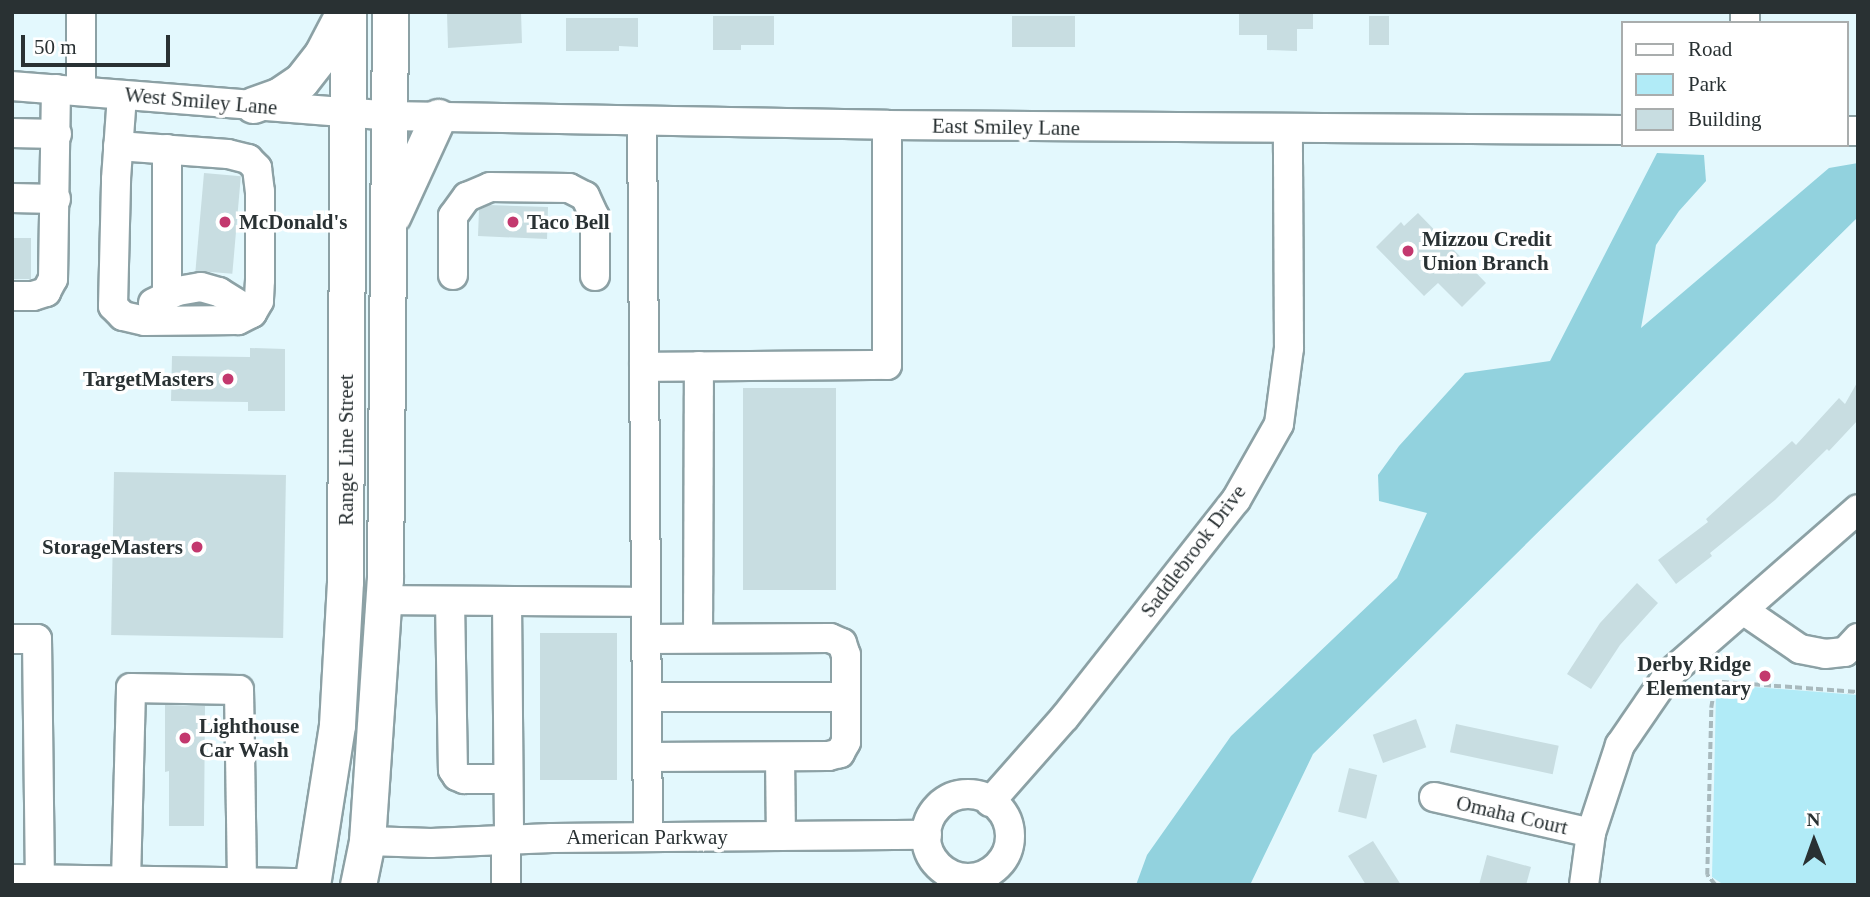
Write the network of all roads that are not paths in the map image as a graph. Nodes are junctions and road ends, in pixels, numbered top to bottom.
1 (81, 12) edge
2 (346, 12) edge
3 (390, 12) edge
4 (12, 86) edge
5 (69, 90) junction
6 (122, 94) junction
7 (253, 105) junction
8 (348, 113) junction
9 (389, 116) junction
10 (438, 117) junction
11 (642, 121) junction
12 (887, 125) junction
13 (1288, 130) junction
14 (1622, 130) edge
15 (12, 133) edge
16 (57, 134) junction
17 (118, 146) junction
18 (167, 149) junction
19 (12, 198) edge
20 (56, 199) junction
21 (388, 224) junction
22 (453, 275) dead end
23 (595, 276) dead end
24 (12, 296) edge
25 (167, 296) junction
26 (252, 313) junction
27 (123, 316) junction
28 (699, 366) junction
29 (643, 367) junction
30 (1858, 509) edge
31 (383, 600) junction
32 (450, 601) junction
33 (507, 601) junction
34 (646, 602) junction
35 (1743, 610) junction
36 (698, 638) junction
37 (1858, 638) edge
38 (12, 639) edge
39 (646, 639) junction
40 (340, 669) junction
41 (647, 696) junction
42 (846, 697) junction
43 (648, 757) junction
44 (780, 757) junction
45 (508, 779) junction
46 (1434, 797) dead end
47 (990, 802) junction
48 (1591, 833) junction
49 (927, 835) junction
50 (782, 836) junction
51 (648, 837) junction
52 (508, 840) junction
53 (366, 841) junction
54 (26, 879) edge
55 (975, 880) edge
56 (126, 881) junction
57 (242, 884) edge
58 (313, 884) edge
59 (358, 885) edge
60 (506, 885) edge
61 (1584, 885) edge

1 - 5 street
2 - 7 main road
2 - 8 main road, Range Line Street
3 - 9 main road, Range Line Street
4 - 5 street, West Smiley Lane
5 - 6 street, West Smiley Lane
5 - 16 street
6 - 7 street, West Smiley Lane
6 - 17 street
7 - 8 street, West Smiley Lane
8 - 9 street, West Smiley Lane
8 - 40 main road, Range Line Street
9 - 10 street, East Smiley Lane
9 - 21 main road, Range Line Street
10 - 11 street, East Smiley Lane
10 - 21 main road
11 - 12 street, East Smiley Lane
11 - 29 street
12 - 13 street, East Smiley Lane
12 - 28 street
13 - 14 street, East Smiley Lane
13 - 47 street, Saddlebrook Drive
15 - 16 street
16 - 20 street
17 - 18 street
17 - 27 street
18 - 25 street
18 - 26 street
19 - 20 street
20 - 24 street
21 - 31 main road, Range Line Street
22 - 23 street
25 - 26 street
25 - 27 street
26 - 27 street
28 - 29 street
28 - 36 street
29 - 34 street
30 - 35 street
31 - 32 street
31 - 53 main road, Range Line Street
32 - 33 street
32 - 45 street
33 - 34 street
33 - 45 street
34 - 39 street
35 - 37 street
35 - 48 street
36 - 39 street
36 - 42 street
38 - 54 street
39 - 41 street
40 - 53 main road
40 - 58 main road, Range Line Street
41 - 42 street
41 - 43 street
42 - 44 street
43 - 44 street
43 - 51 street
44 - 50 street
45 - 52 street
46 - 48 street, Omaha Court
47 - 49 street
47 - 55 street
48 - 61 street
49 - 50 street, American Parkway
49 - 55 street
50 - 51 street, American Parkway
51 - 52 street, American Parkway
52 - 53 street, American Parkway
52 - 60 street
53 - 59 main road, Range Line Street
54 - 56 street
56 - 57 street
56 - 57 street
57 - 58 street

